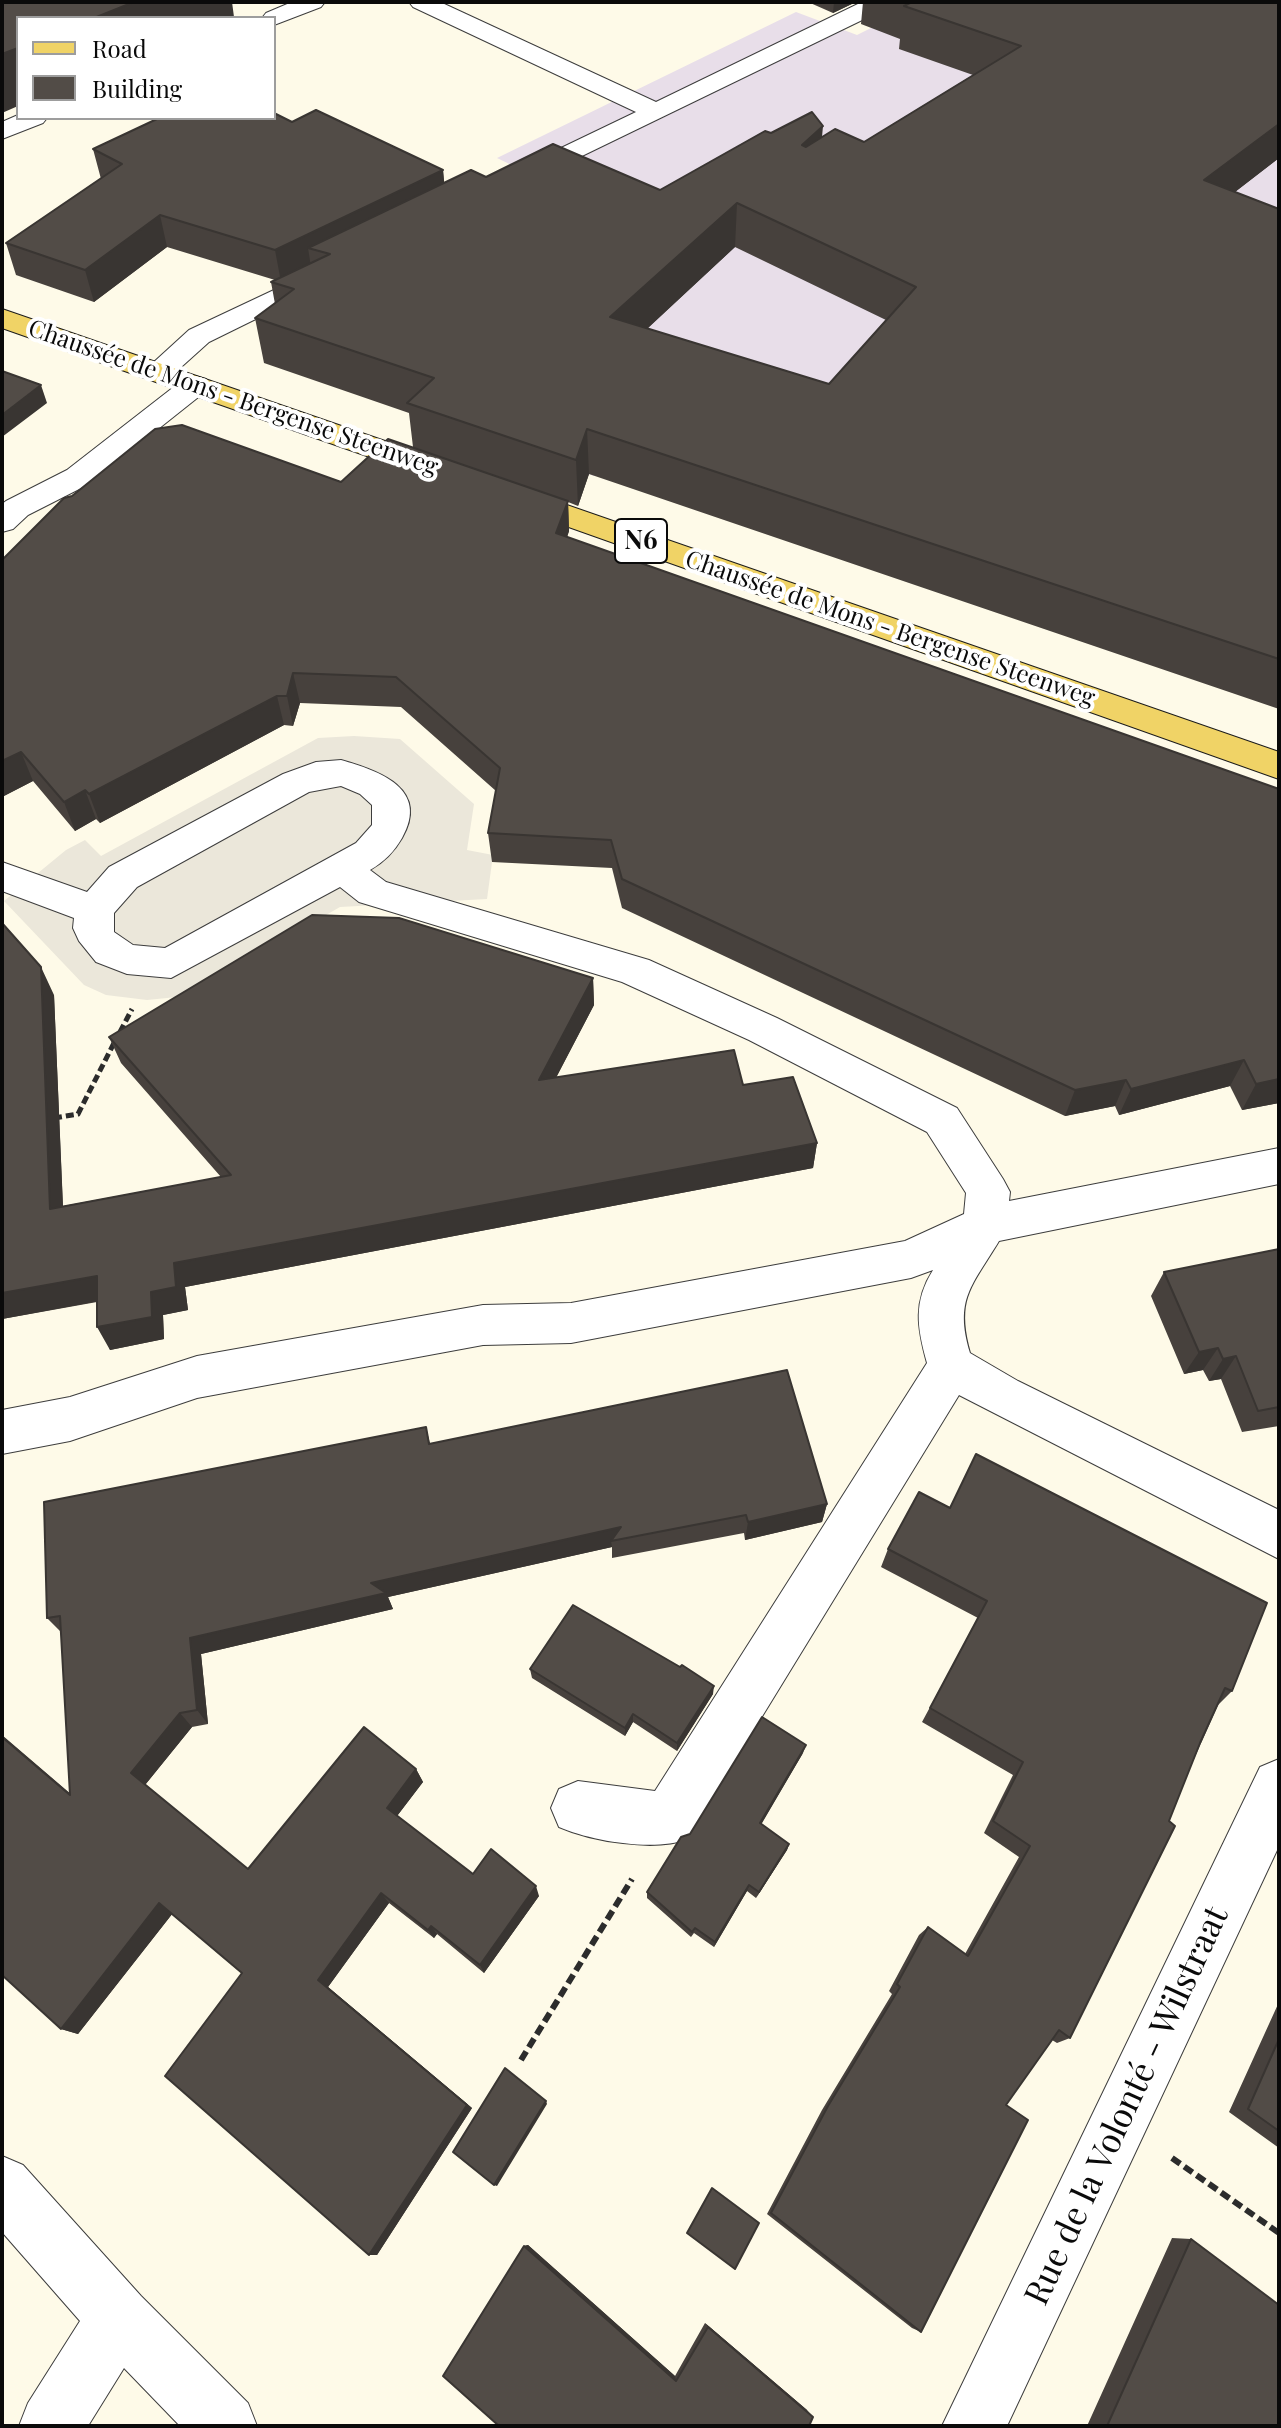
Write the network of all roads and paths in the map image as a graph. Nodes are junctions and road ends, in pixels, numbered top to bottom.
1 (313, 2) edge
2 (421, 2) edge
3 (881, 2) edge
4 (276, 17) edge
5 (657, 112) junction
6 (29, 120) edge
7 (2, 131) edge
8 (499, 189) edge
9 (356, 259) edge
10 (2, 318) edge
11 (158, 372) junction
12 (195, 385) junction
13 (2, 522) edge
14 (1279, 766) edge
15 (342, 868) junction
16 (2, 876) edge
17 (95, 910) junction
18 (154, 964) junction
19 (48, 1120) edge
20 (1279, 1166) edge
21 (985, 1225) junction
22 (951, 1366) junction
23 (2, 1432) edge
24 (1279, 1535) edge
25 (1279, 1786) edge
26 (578, 1808) dead end
27 (668, 1820) junction
28 (521, 2060) dead end
29 (1120, 2122) junction
30 (2, 2186) edge
31 (1279, 2233) edge
32 (119, 2318) junction
33 (51, 2426) edge
34 (225, 2426) edge
35 (974, 2426) edge

1 - 4 street
2 - 5 street
3 - 5 street
5 - 8 street
6 - 7 street
9 - 11 street
10 - 11 main road, Chaussée de Mons - Bergense Steenweg / N6
11 - 12 main road, Chaussée de Mons - Bergense Steenweg / N6
12 - 13 street
12 - 14 main road, Chaussée de Mons - Bergense Steenweg / N6
15 - 17 street
15 - 18 street
15 - 21 street
16 - 17 street
17 - 18 street
18 - 19 path
20 - 21 street
21 - 22 street
21 - 23 street
22 - 24 street
22 - 27 street
25 - 29 street, Rue de la Volonté - Wilstraat
26 - 27 street
27 - 28 path
29 - 31 path
29 - 35 street, Rue de la Volonté - Wilstraat
30 - 32 street
32 - 33 street
32 - 34 street

